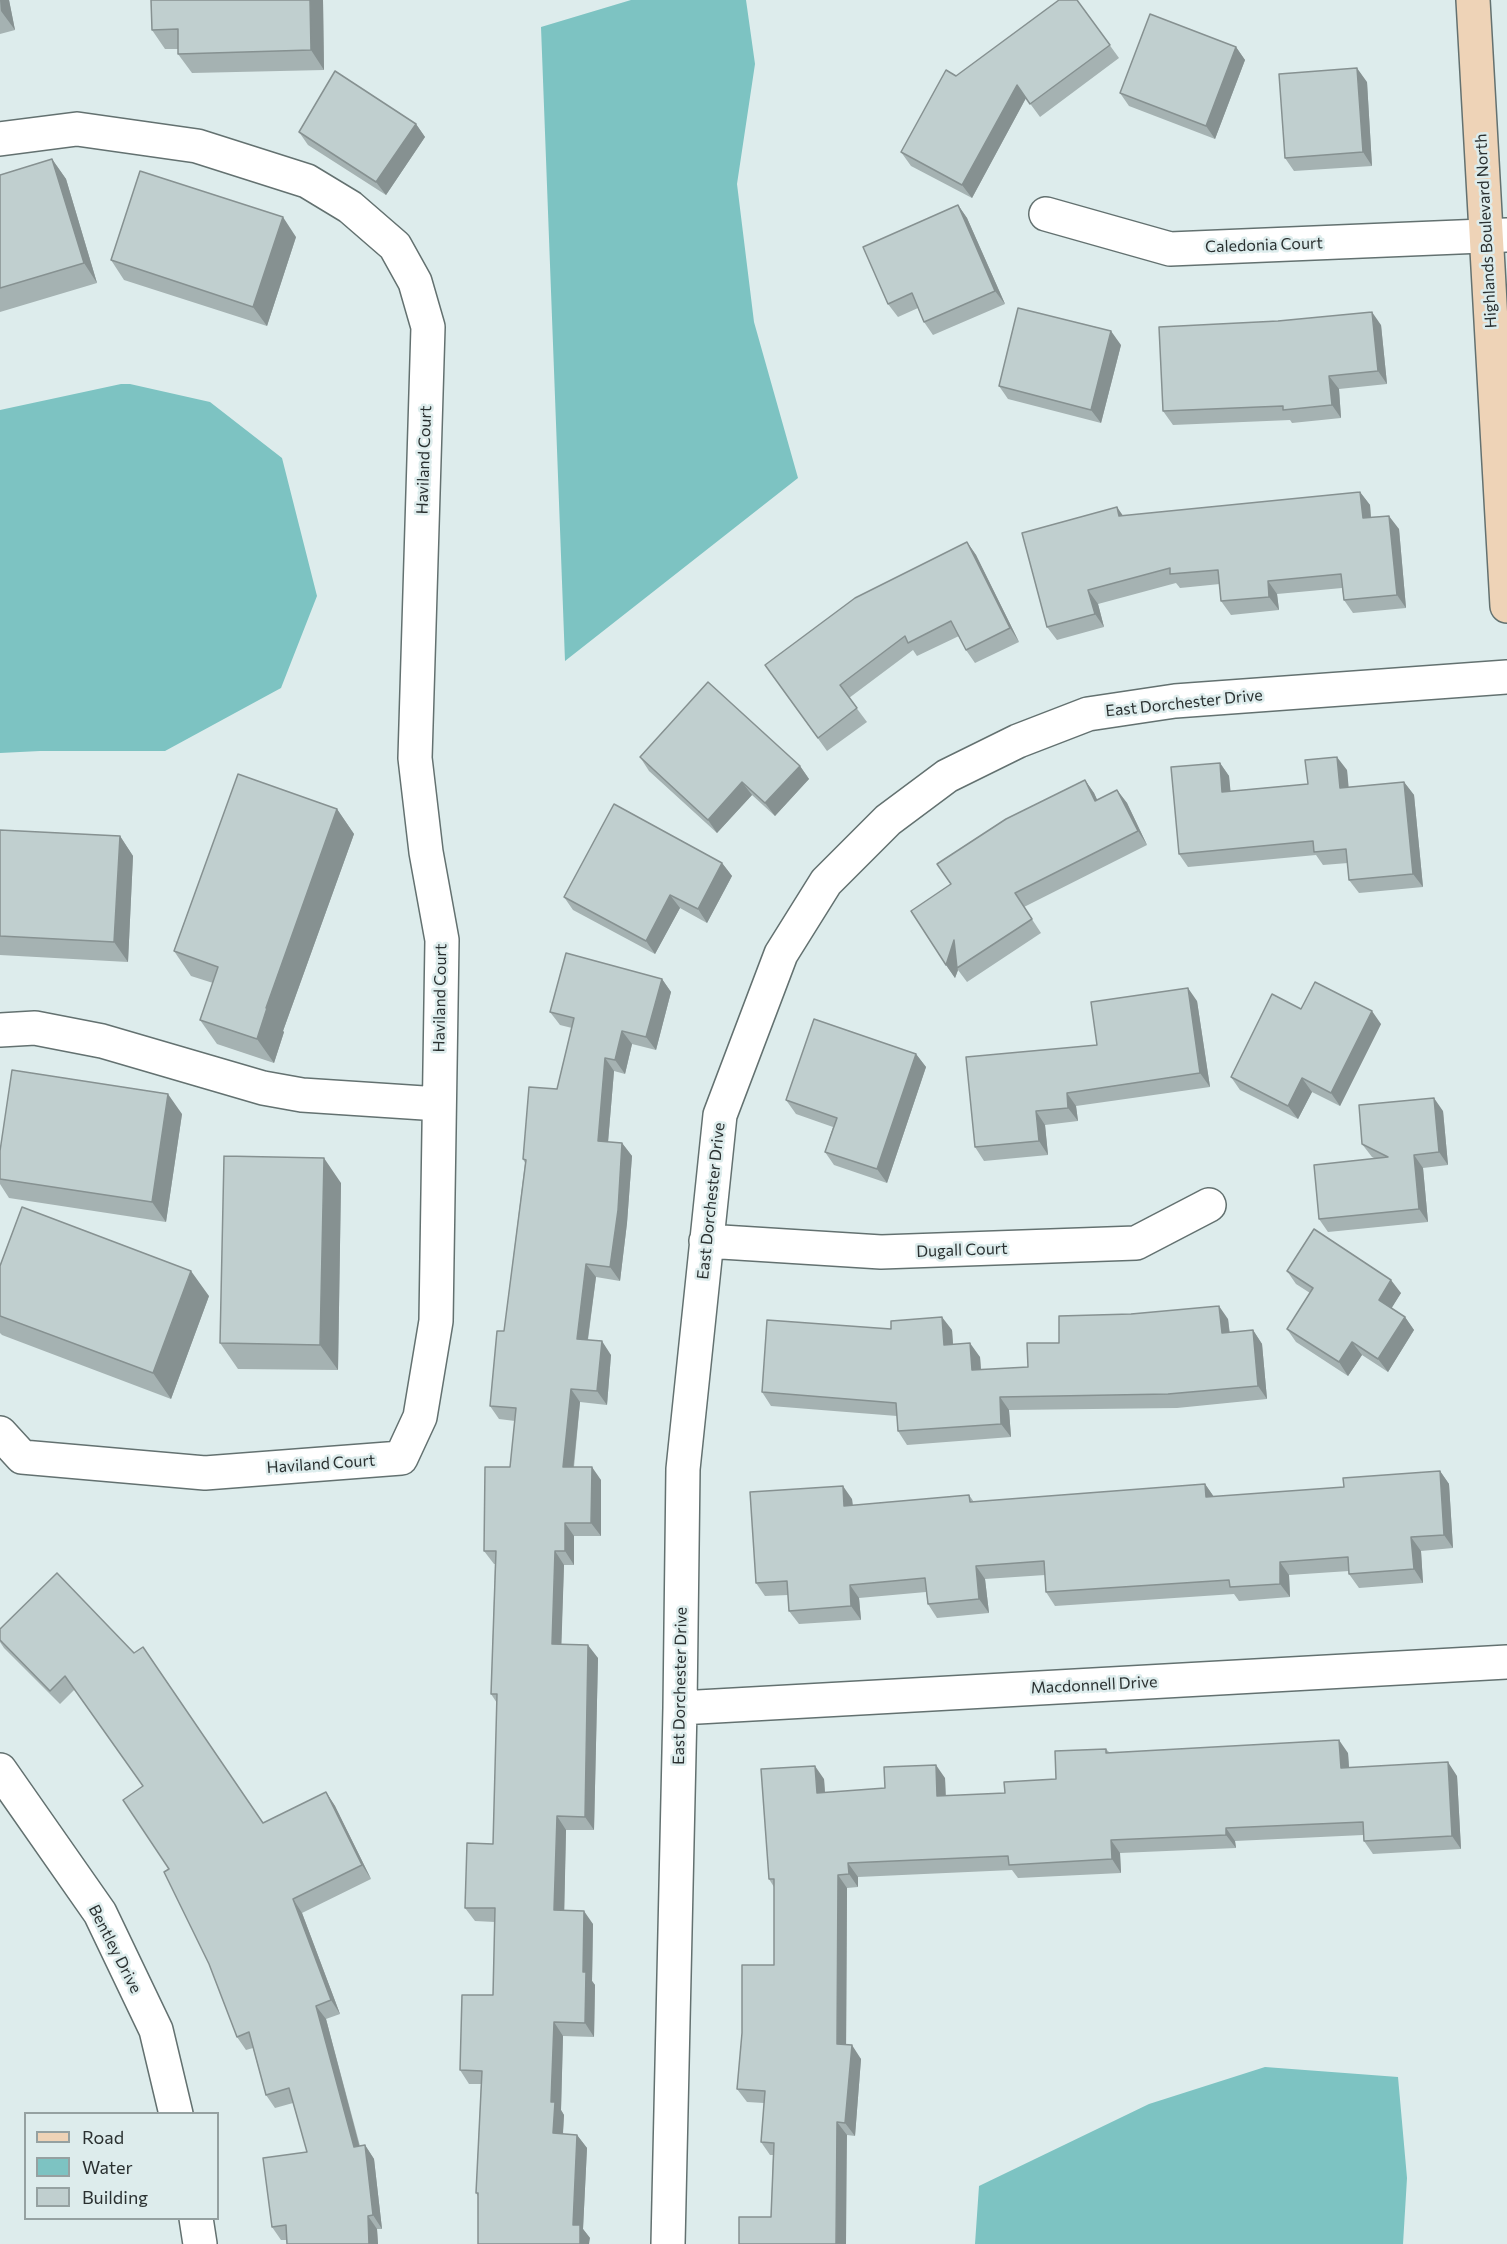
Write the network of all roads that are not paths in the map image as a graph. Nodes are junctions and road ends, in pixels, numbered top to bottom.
1 (1473, 0) edge
2 (0, 139) edge
3 (1046, 214) dead end
4 (1497, 235) edge
5 (1507, 606) edge
6 (1507, 677) edge
7 (0, 1030) edge
8 (439, 1104) junction
9 (1209, 1205) dead end
10 (706, 1241) junction
11 (0, 1433) edge
12 (1507, 1662) edge
13 (680, 1708) junction
14 (0, 1770) edge
15 (176, 2112) edge
16 (196, 2220) edge
17 (200, 2244) edge
18 (668, 2244) edge

1 - 4 street, Highlands Boulevard North
2 - 8 street, Haviland Court
3 - 4 street, Caledonia Court
4 - 5 street, Highlands Boulevard North
6 - 10 street, East Dorchester Drive
7 - 8 street
8 - 11 street, Haviland Court
9 - 10 street, Dugall Court
10 - 13 street, East Dorchester Drive
12 - 13 street, Macdonnell Drive
13 - 18 street, East Dorchester Drive
14 - 15 street, Bentley Drive
16 - 17 street

